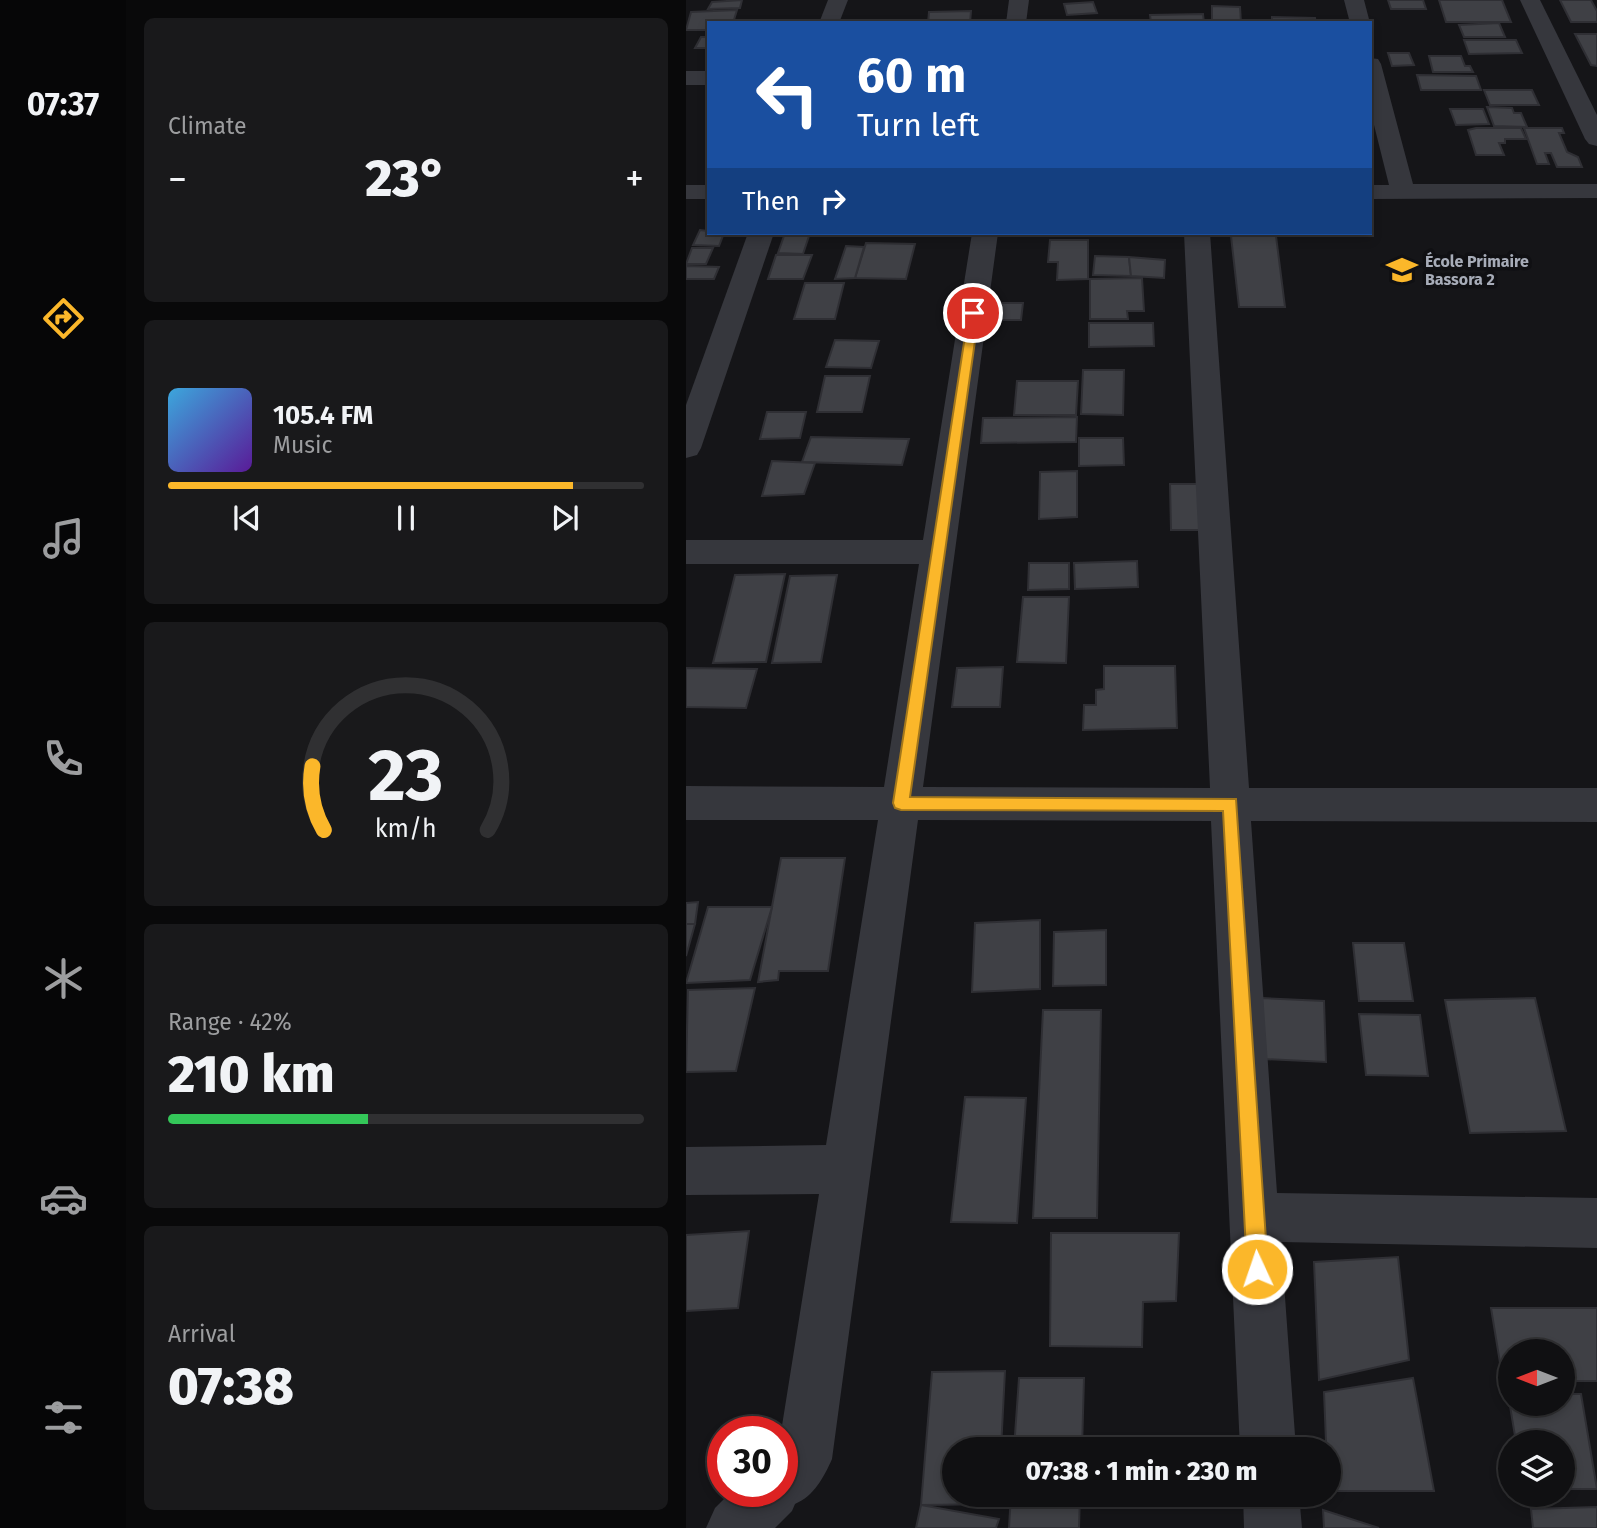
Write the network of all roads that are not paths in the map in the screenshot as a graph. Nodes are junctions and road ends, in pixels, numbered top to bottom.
1 (838, 0) edge
2 (1019, 0) edge
3 (1354, 0) edge
4 (1530, 0) edge
5 (830, 21) edge
6 (1016, 21) edge
7 (1359, 21) edge
8 (1372, 76) edge
9 (686, 78) edge
10 (707, 78) edge
11 (1597, 139) edge
12 (1597, 191) edge
13 (686, 192) edge
14 (707, 192) edge
15 (1372, 192) edge
16 (1403, 192) junction
17 (760, 235) edge
18 (985, 235) edge
19 (1197, 235) edge
20 (686, 448) edge
21 (686, 552) edge
22 (938, 552) junction
23 (686, 803) edge
24 (901, 803) junction
25 (1231, 804) junction
26 (1597, 804) edge
27 (847, 1169) junction
28 (686, 1171) edge
29 (1254, 1217) junction
30 (1597, 1223) edge
31 (1267, 1437) edge
32 (798, 1465) edge
33 (756, 1507) edge
34 (1272, 1507) edge
35 (735, 1528) edge
36 (1273, 1528) edge

1 - 5 street
2 - 6 street
3 - 7 street
4 - 11 street
8 - 16 street
9 - 10 street
12 - 16 street
13 - 14 street
15 - 16 street
17 - 20 street
18 - 22 street
19 - 25 street
21 - 22 street
22 - 24 street
23 - 24 street
24 - 25 street
24 - 27 street
25 - 26 street
25 - 29 street
27 - 28 street
27 - 32 street
29 - 30 street
29 - 31 street
33 - 35 street
34 - 36 street

